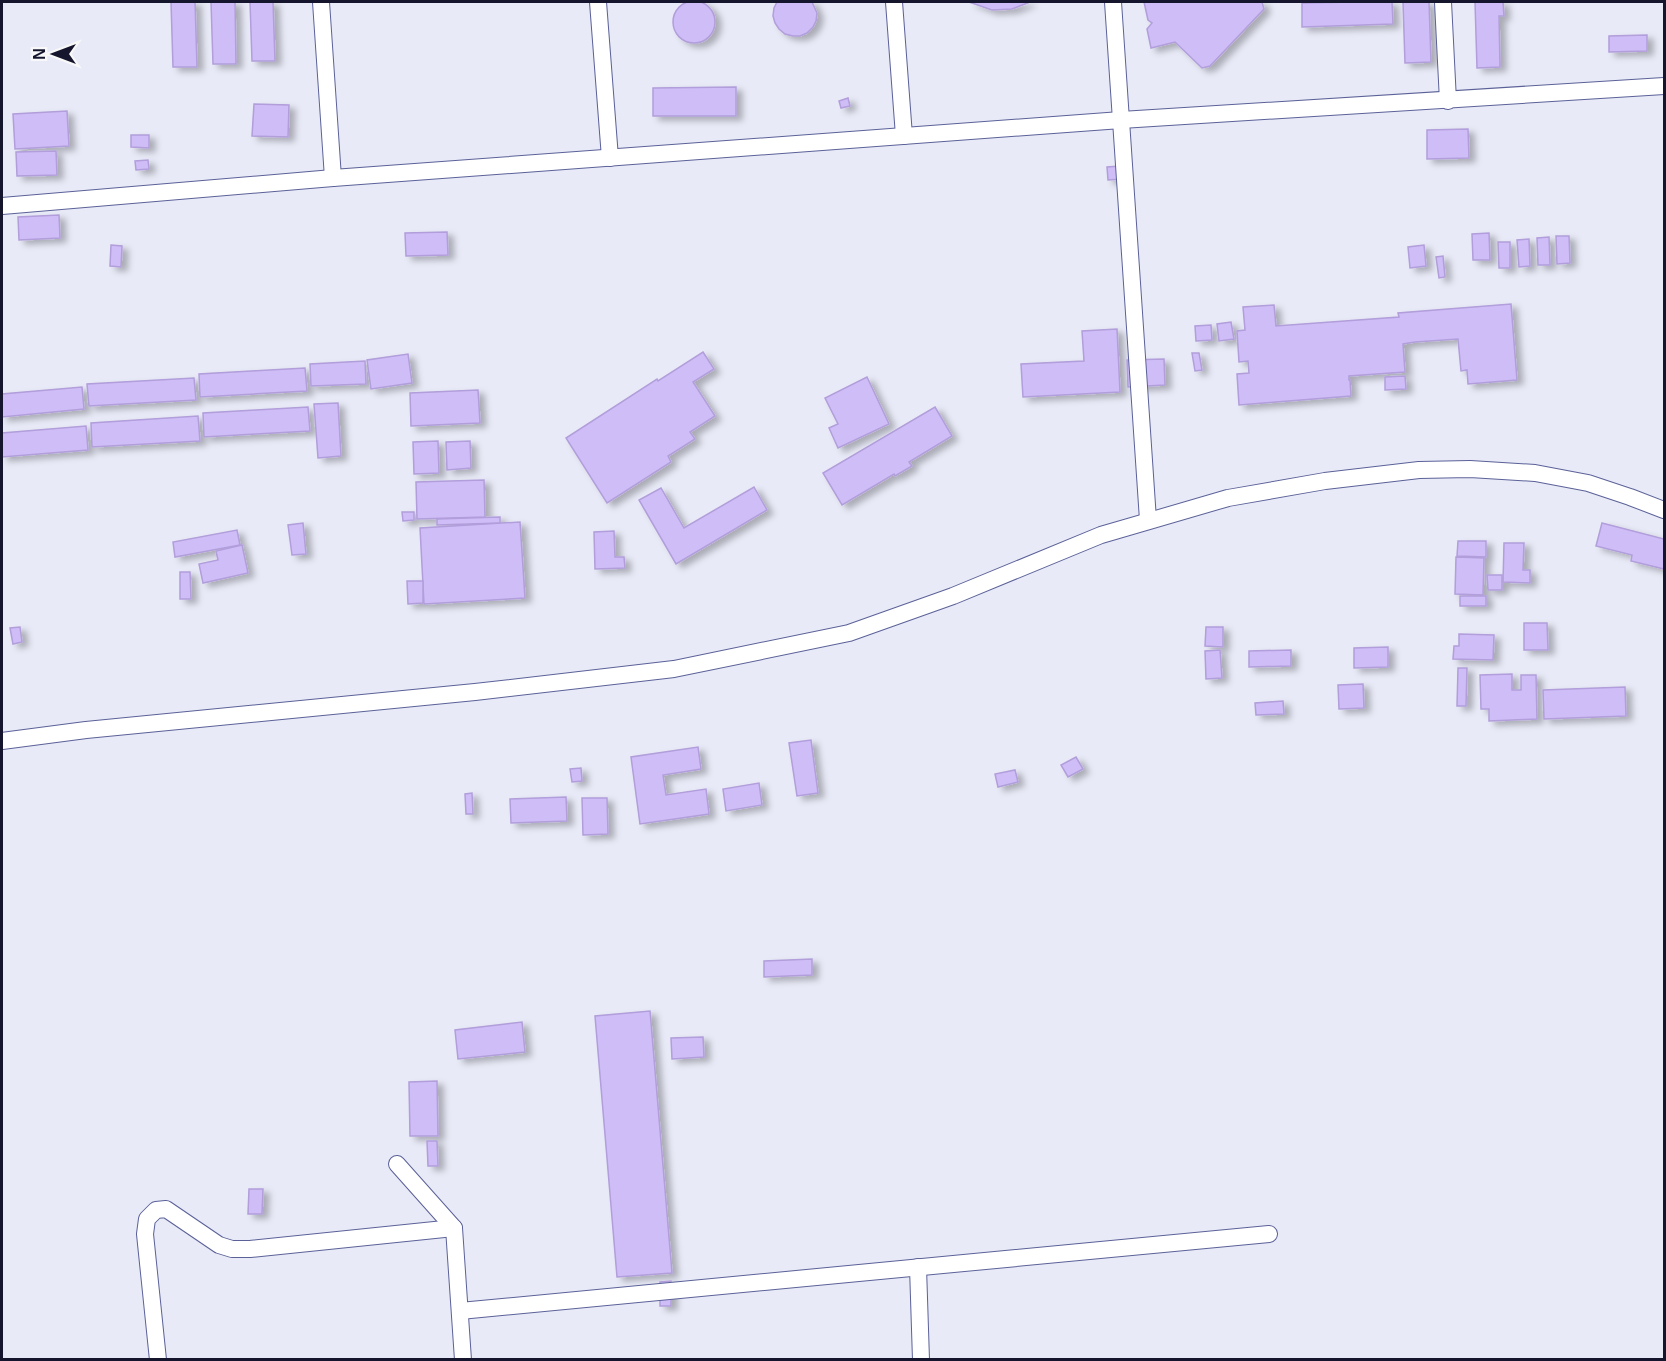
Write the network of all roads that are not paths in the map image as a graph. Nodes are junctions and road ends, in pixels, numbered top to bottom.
1 (321, 2) edge
2 (598, 2) edge
3 (894, 2) edge
4 (1113, 2) edge
5 (1443, 2) edge
6 (1665, 86) edge
7 (1448, 101) junction
8 (1121, 120) junction
9 (904, 136) junction
10 (610, 158) junction
11 (333, 178) junction
12 (2, 206) edge
13 (1665, 510) edge
14 (1148, 520) junction
15 (2, 741) edge
16 (397, 1164) dead end
17 (453, 1228) junction
18 (1269, 1234) dead end
19 (918, 1267) junction
20 (460, 1311) junction
21 (158, 1359) edge
22 (463, 1359) edge
23 (921, 1359) edge

1 - 11 lane
2 - 10 lane
3 - 9 lane
4 - 8 lane
5 - 7 lane
6 - 7 lane
7 - 8 lane
8 - 9 lane
8 - 14 lane
9 - 10 lane
10 - 11 lane
11 - 12 lane
13 - 14 lane
14 - 15 lane
16 - 17 lane
17 - 20 lane
17 - 21 lane
18 - 19 lane
19 - 20 lane
19 - 23 lane
20 - 22 lane

